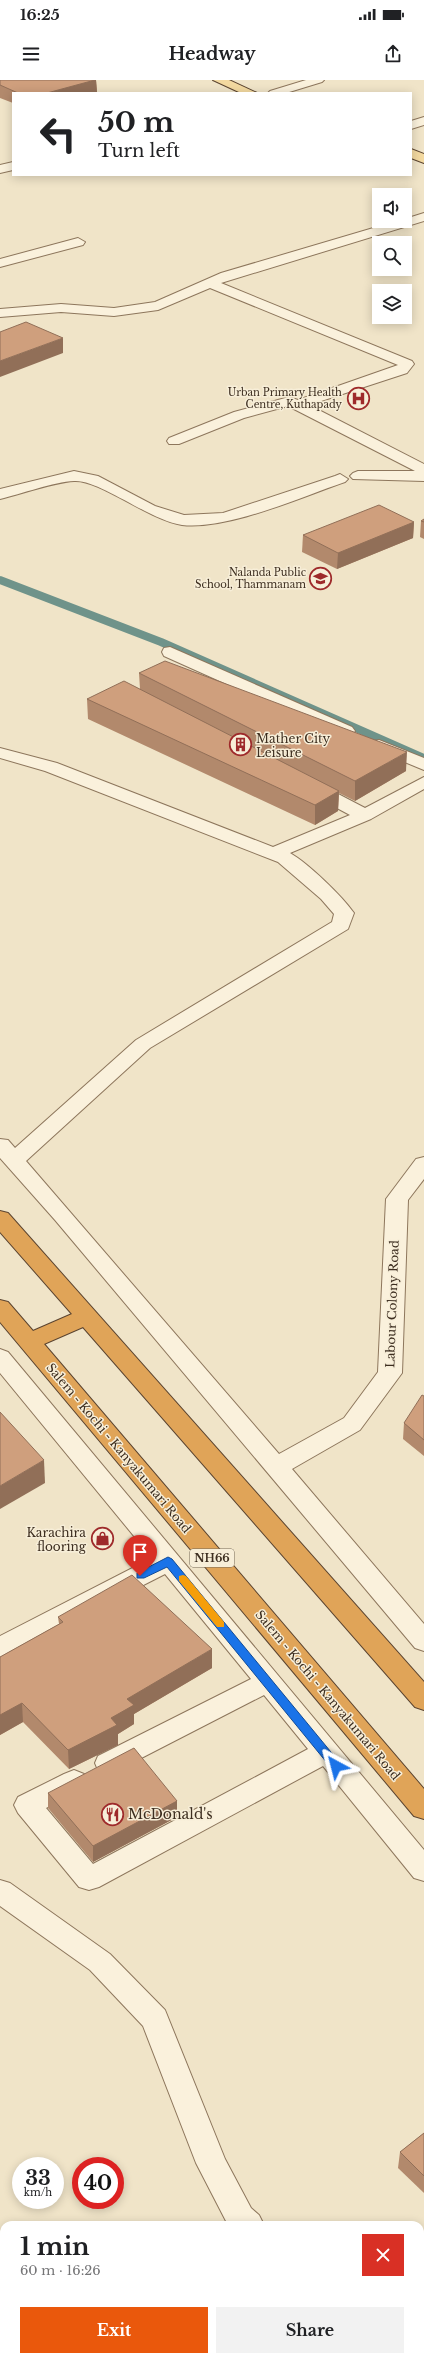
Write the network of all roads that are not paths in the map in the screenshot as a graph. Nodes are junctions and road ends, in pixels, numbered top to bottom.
1 (219, 80) edge
2 (318, 80) edge
3 (249, 92) edge
4 (277, 92) edge
5 (424, 121) edge
6 (412, 125) edge
7 (412, 154) edge
8 (424, 159) edge
9 (12, 166) edge
10 (0, 169) edge
11 (424, 217) edge
12 (78, 242) dead end
13 (0, 263) edge
14 (209, 284) junction
15 (0, 313) edge
16 (298, 404) junction
17 (174, 441) dead end
18 (424, 470) edge
19 (358, 476) dead end
20 (424, 476) edge
21 (340, 478) dead end
22 (0, 494) edge
23 (170, 652) dead end
24 (0, 753) edge
25 (424, 765) edge
26 (296, 780) edge
27 (424, 782) edge
28 (365, 815) junction
29 (272, 854) junction
30 (7, 1153) edge
31 (424, 1164) edge
32 (0, 1218) edge
33 (0, 1307) edge
34 (87, 1317) junction
35 (29, 1341) junction
36 (0, 1357) edge
37 (276, 1467) junction
38 (168, 1561) junction
39 (424, 1641) edge
40 (0, 1648) edge
41 (267, 1682) junction
42 (424, 1700) edge
43 (326, 1752) junction
44 (424, 1808) edge
45 (424, 1870) edge
46 (0, 1891) edge
47 (239, 2221) edge

1 - 3 main road
2 - 4 street
5 - 6 street
7 - 8 main road
9 - 10 street
11 - 14 street
12 - 13 street
14 - 15 street
14 - 16 street
16 - 17 street
16 - 18 street
19 - 20 street
21 - 22 street
23 - 25 street
24 - 29 street
26 - 28 street
27 - 28 street
28 - 29 street
29 - 30 street
30 - 37 street
31 - 37 street, Labour Colony Road
32 - 34 highway
33 - 35 highway, Salem - Kochi - Kanyakumari Road / NH66
34 - 35 highway
34 - 42 highway
35 - 44 highway, Salem - Kochi - Kanyakumari Road / NH66
36 - 38 street
37 - 39 street
38 - 40 street
38 - 41 street
41 - 43 street
41 - 43 street
43 - 45 street
46 - 47 street

